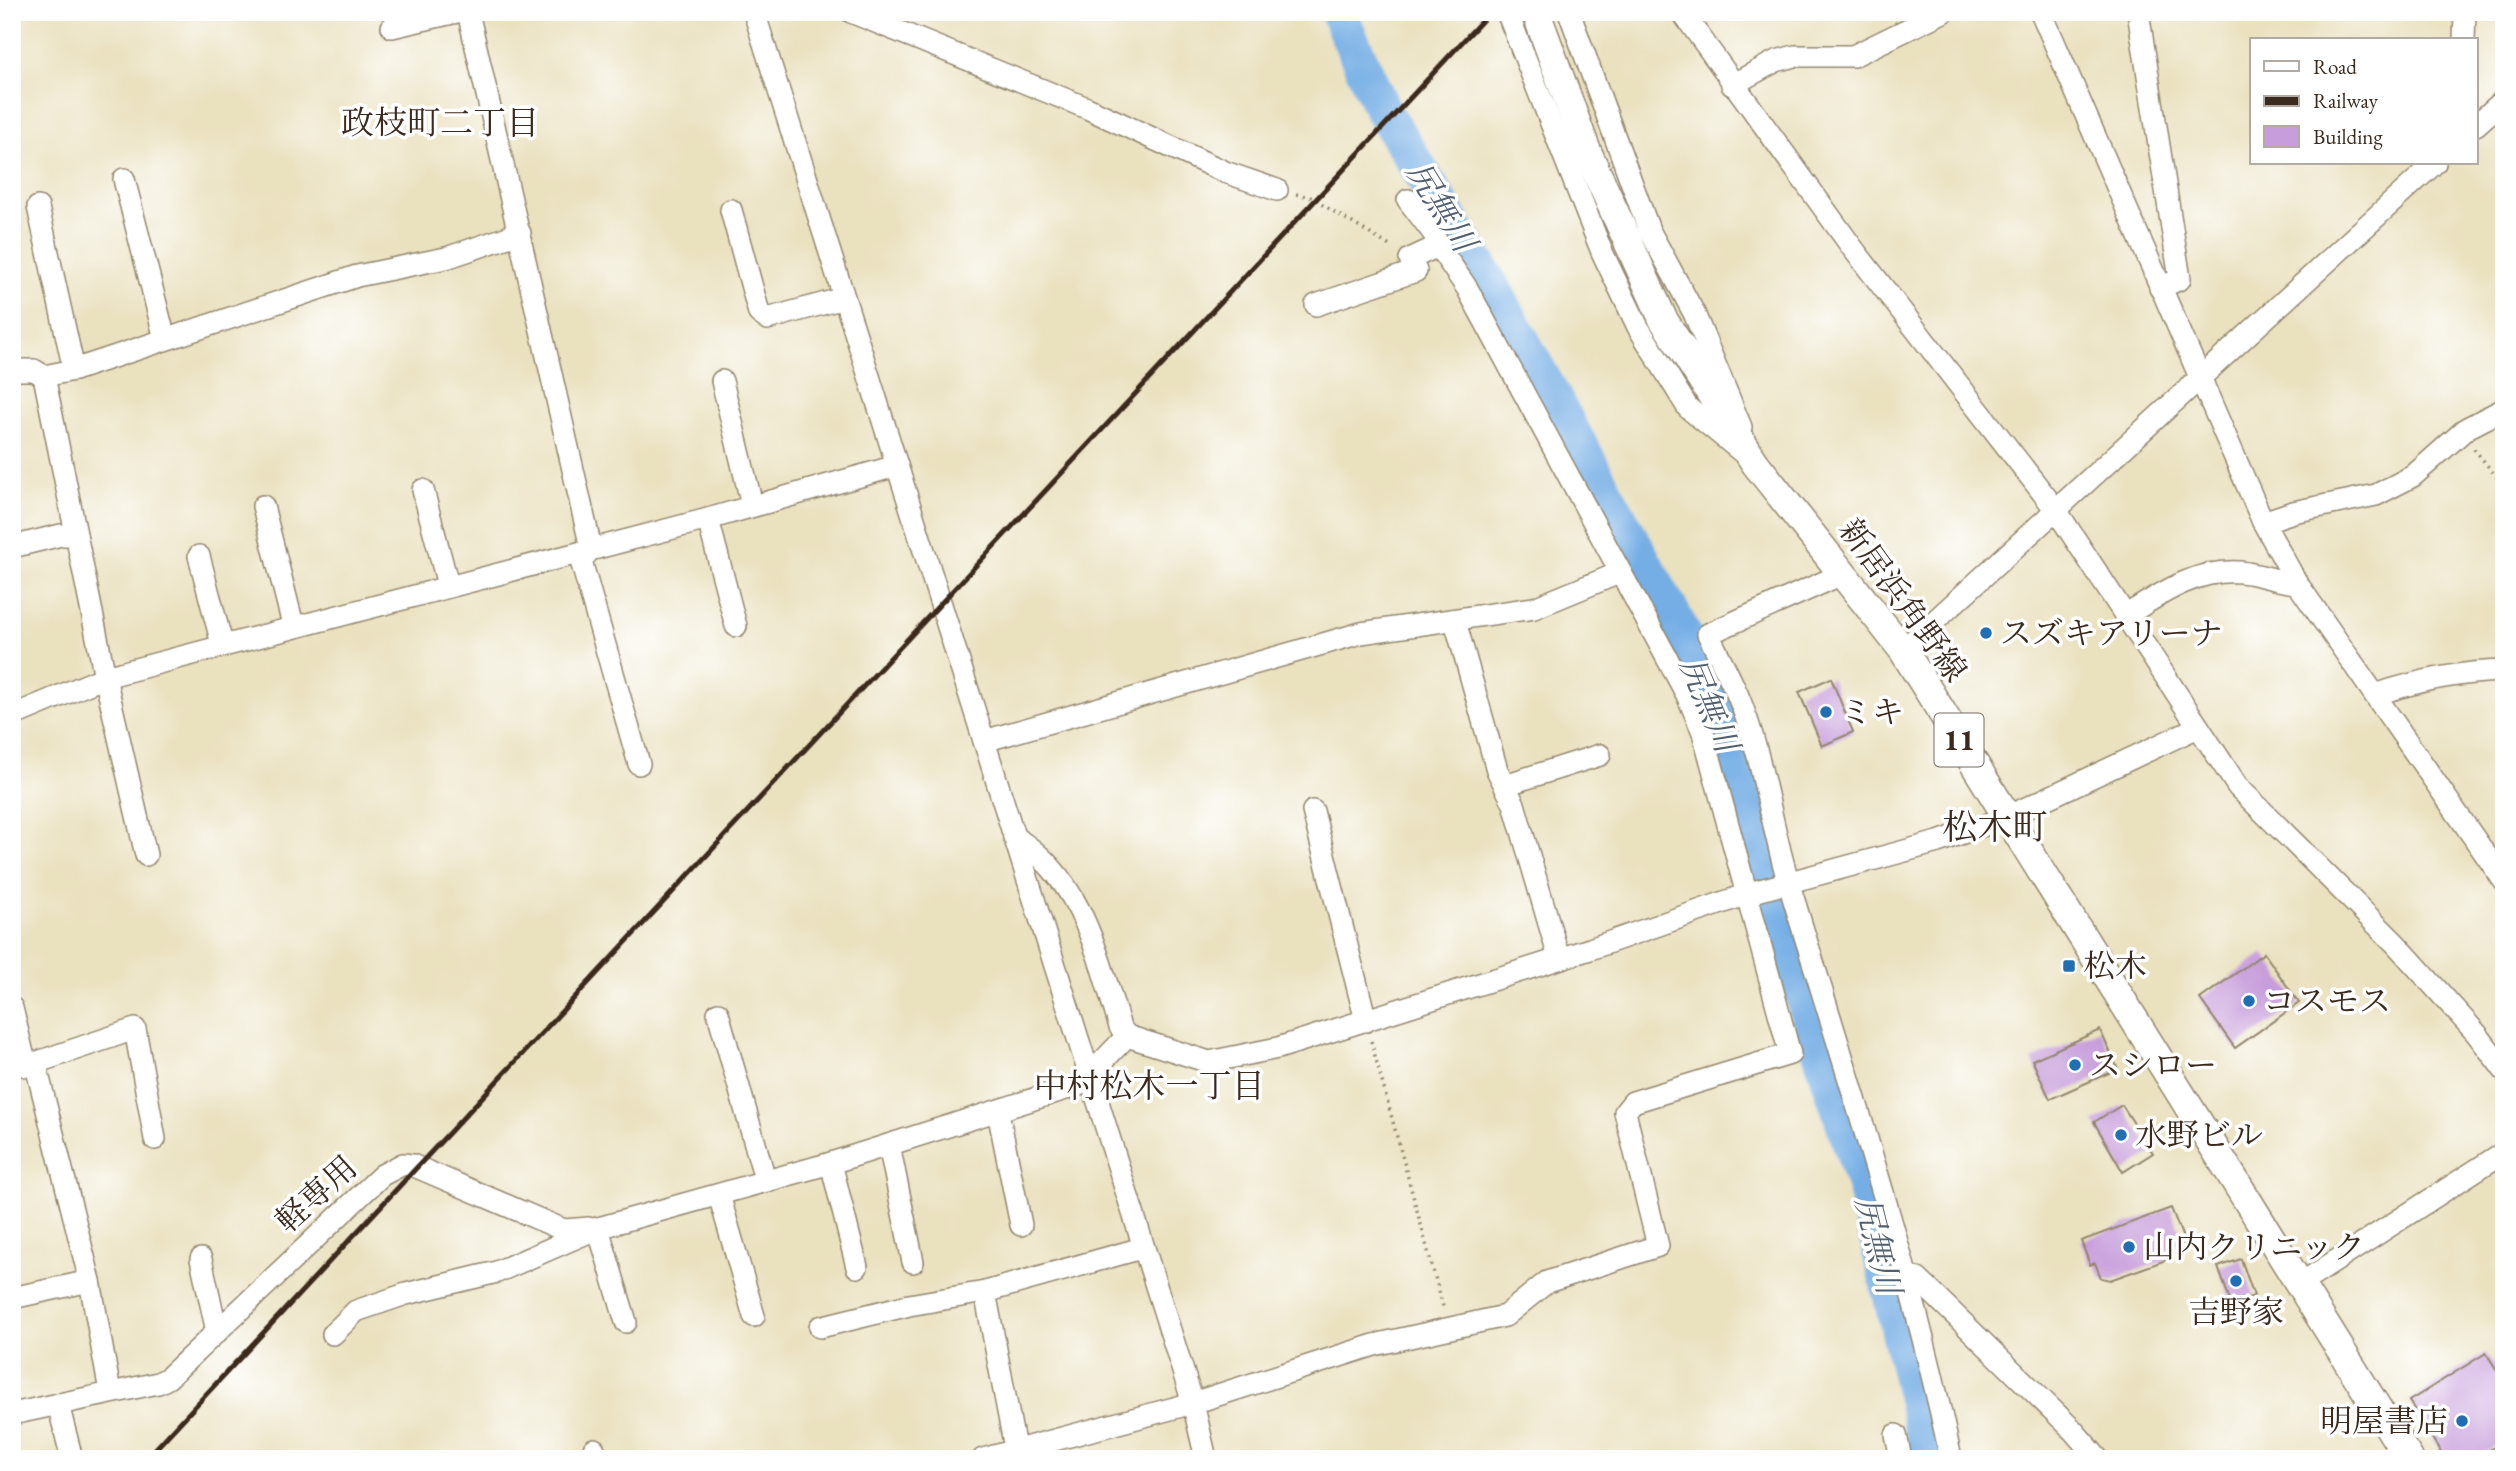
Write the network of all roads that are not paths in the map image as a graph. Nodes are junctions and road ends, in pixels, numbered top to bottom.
1 (457, 12) edge
2 (468, 12) edge
3 (754, 12) edge
4 (851, 12) edge
5 (1507, 12) edge
6 (1536, 12) edge
7 (1569, 12) edge
8 (1682, 12) edge
9 (1943, 12) edge
10 (2041, 12) edge
11 (2138, 12) edge
12 (2465, 12) edge
13 (392, 27) dead end
14 (2464, 38) edge
15 (1732, 85) junction
16 (2504, 100) edge
17 (2478, 123) edge
18 (2434, 164) edge
19 (124, 179) dead end
20 (1277, 190) road end
21 (1408, 200) dead end
22 (38, 207) dead end
23 (731, 210) dead end
24 (520, 233) junction
25 (1438, 246) junction
26 (2161, 288) junction
27 (844, 298) junction
28 (1316, 305) dead end
29 (165, 339) junction
30 (12, 370) edge
31 (74, 370) junction
32 (44, 376) junction
33 (2200, 380) junction
34 (722, 382) dead end
35 (2504, 409) edge
36 (1755, 463) junction
37 (896, 466) junction
38 (423, 490) dead end
39 (262, 506) dead end
40 (752, 506) junction
41 (2056, 510) junction
42 (708, 519) junction
43 (2263, 522) junction
44 (76, 535) junction
45 (12, 547) edge
46 (591, 548) junction
47 (199, 556) dead end
48 (1619, 573) junction
49 (1842, 573) junction
50 (2297, 583) junction
51 (447, 585) junction
52 (2127, 615) junction
53 (1455, 621) junction
54 (293, 625) junction
55 (736, 625) dead end
56 (222, 644) junction
57 (1903, 650) junction
58 (2504, 671) edge
59 (105, 677) junction
60 (2375, 695) junction
61 (12, 716) edge
62 (2198, 727) junction
63 (984, 741) junction
64 (1601, 755) dead end
65 (639, 764) dead end
66 (1505, 785) junction
67 (1313, 811) dead end
68 (2007, 817) junction
69 (1014, 837) junction
70 (146, 855) dead end
71 (2504, 881) edge
72 (1786, 884) junction
73 (1750, 893) junction
74 (1559, 958) junction
75 (12, 1008) edge
76 (718, 1013) dead end
77 (1366, 1021) junction
78 (1126, 1036) junction
79 (35, 1062) junction
80 (2504, 1070) edge
81 (1091, 1080) junction
82 (998, 1112) junction
83 (155, 1139) dead end
84 (889, 1144) junction
85 (2504, 1152) edge
86 (831, 1163) junction
87 (765, 1179) junction
88 (719, 1195) junction
89 (1021, 1225) dead end
90 (598, 1228) junction
91 (1142, 1248) junction
92 (201, 1259) dead end
93 (913, 1262) dead end
94 (857, 1267) dead end
95 (1906, 1276) junction
96 (90, 1281) junction
97 (2301, 1284) junction
98 (985, 1292) junction
99 (12, 1298) edge
100 (754, 1315) dead end
101 (625, 1322) dead end
102 (820, 1327) dead end
103 (217, 1332) junction
104 (333, 1334) dead end
105 (110, 1392) junction
106 (1193, 1403) junction
107 (58, 1404) junction
108 (12, 1414) edge
109 (1896, 1435) dead end
110 (1015, 1448) junction
111 (71, 1455) dead end
112 (983, 1459) edge
113 (1206, 1459) edge
114 (1901, 1459) edge
115 (1951, 1459) edge
116 (2098, 1459) edge
117 (2409, 1459) edge

1 - 13 street
2 - 24 street
3 - 27 street
4 - 20 street
5 - 36 street
6 - 36 main road, 新居浜角野線 / 11
7 - 36 street
8 - 15 street
9 - 15 street
10 - 26 street
11 - 26 street
12 - 14 street
15 - 41 street
16 - 17 street
18 - 33 street
19 - 29 street
21 - 25 street
22 - 31 street
23 - 27 street
24 - 29 street
24 - 46 street
25 - 28 street
25 - 48 street
26 - 33 street
27 - 37 street
29 - 31 street
30 - 32 street
31 - 32 street
32 - 44 street
33 - 41 street
33 - 43 street
34 - 40 street
35 - 43 street
36 - 49 main road, 新居浜角野線 / 11
37 - 40 street
37 - 63 street
38 - 51 street
39 - 54 street
40 - 42 street
41 - 52 street
41 - 57 street
42 - 46 street
42 - 55 street
43 - 50 street
44 - 45 street
44 - 59 street
46 - 51 street
46 - 65 street
47 - 56 street
48 - 53 street
48 - 73 street
49 - 57 main road, 新居浜角野線 / 11
49 - 72 street
50 - 52 street
50 - 60 street
51 - 54 street
52 - 62 street
53 - 63 street
53 - 66 street
54 - 56 street
56 - 59 street
57 - 68 main road, 新居浜角野線 / 11
58 - 60 street
59 - 61 street
59 - 70 street
60 - 71 street
62 - 68 street
62 - 80 street
63 - 69 street
64 - 66 street
66 - 74 street
67 - 77 street
68 - 72 street
68 - 97 main road, 新居浜角野線 / 11
69 - 78 street
69 - 81 street
72 - 73 street
72 - 95 street
73 - 74 street
73 - 106 street
74 - 77 street
75 - 79 street
76 - 87 street
77 - 78 street
78 - 81 street
79 - 83 street
79 - 96 street
81 - 82 street
81 - 91 street
82 - 84 street
82 - 89 street
84 - 86 street
84 - 93 street
85 - 97 street
86 - 87 street
86 - 94 street
87 - 88 street
88 - 90 street
88 - 100 street
90 - 101 street
90 - 103 street, 軽専用
90 - 104 street
91 - 98 street
91 - 106 street
92 - 103 street
95 - 115 street
95 - 116 street
96 - 99 street
96 - 105 street
97 - 117 main road, 新居浜角野線 / 11
98 - 102 street
98 - 110 street
103 - 105 street, 軽専用
105 - 107 street, 軽専用
106 - 110 street
106 - 113 street
107 - 108 street, 軽専用
107 - 111 street
109 - 114 street
110 - 112 street

